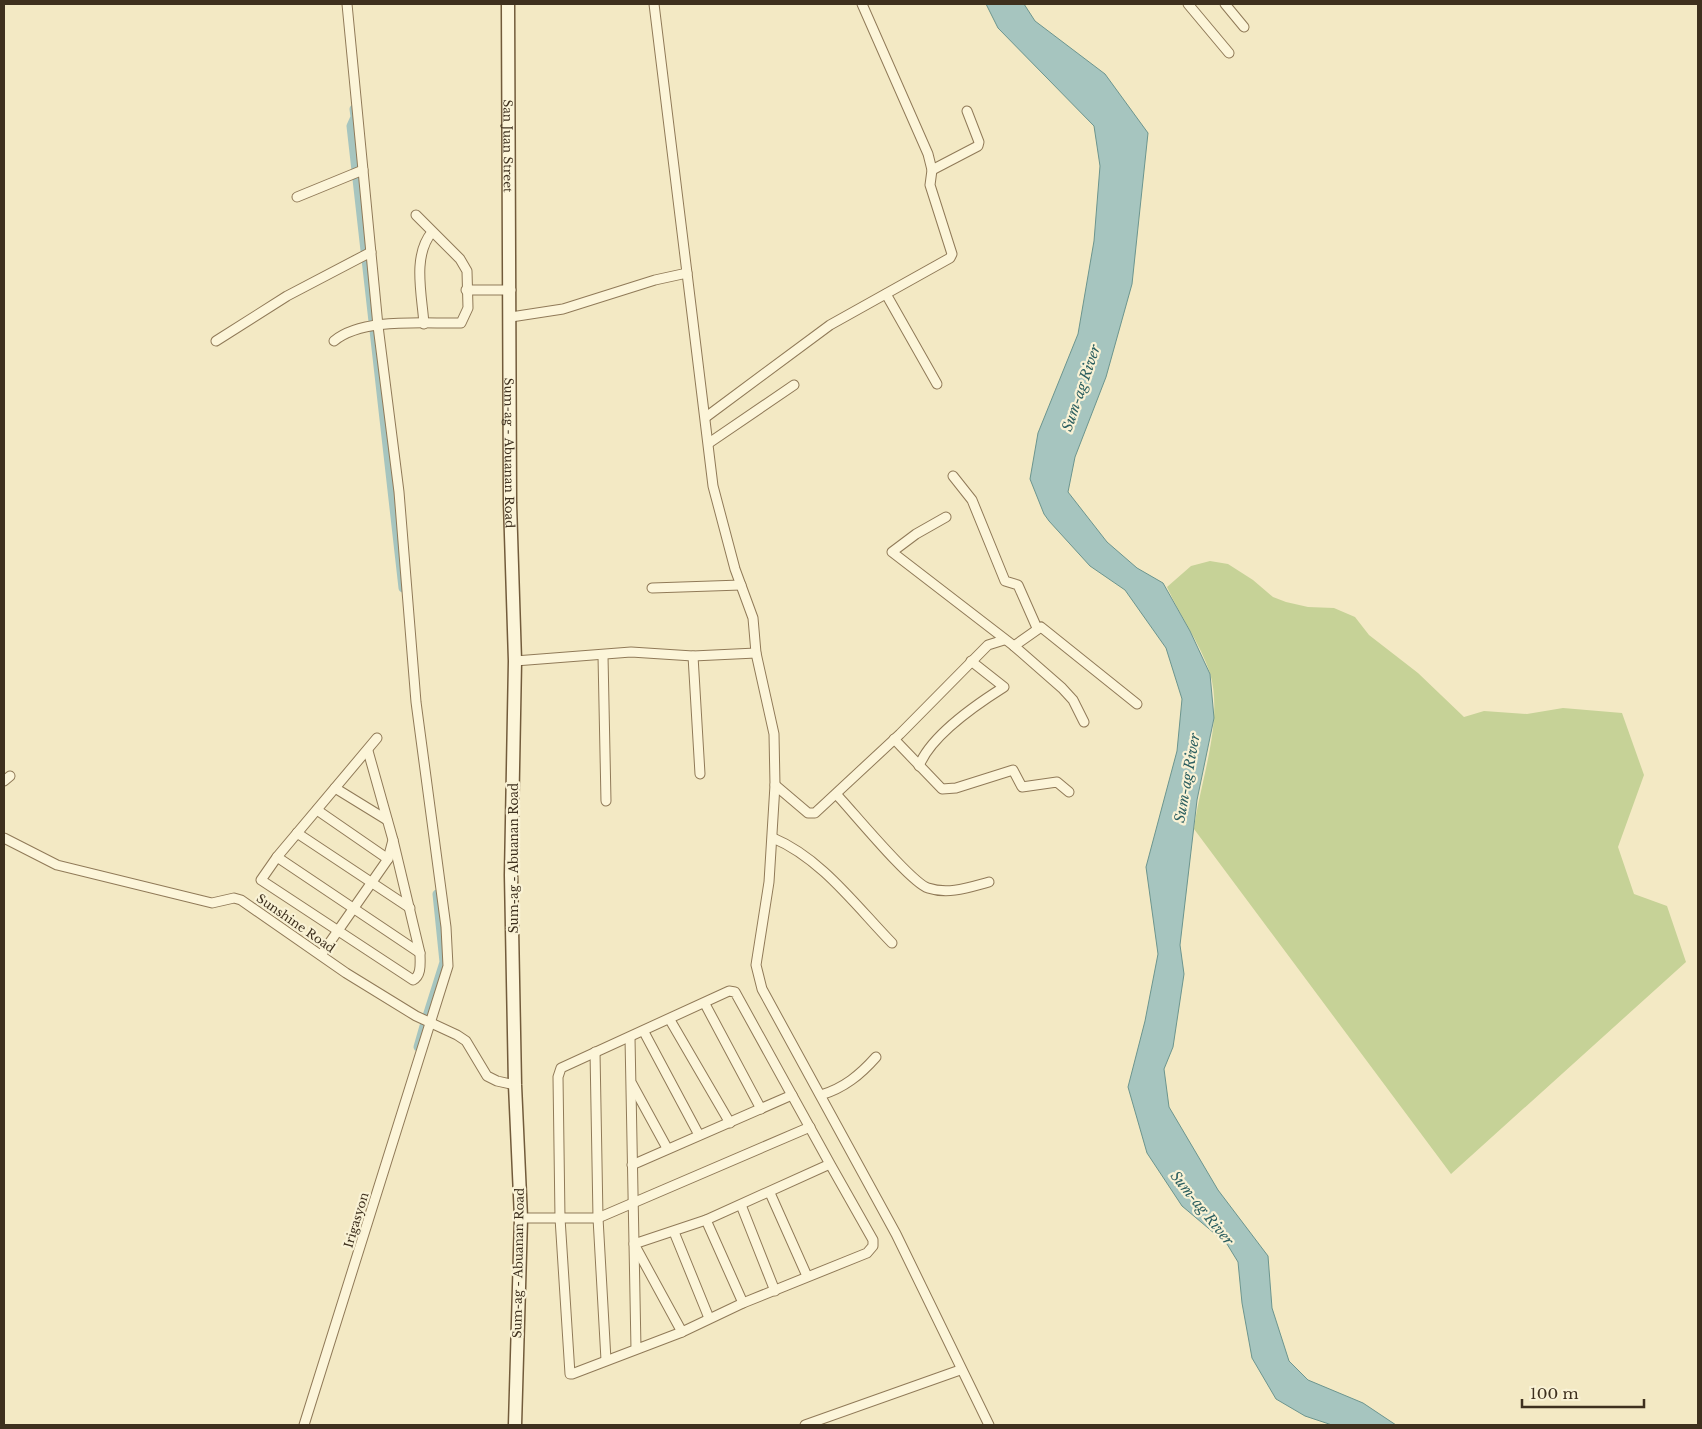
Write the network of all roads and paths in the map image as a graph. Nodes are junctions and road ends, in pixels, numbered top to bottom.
1 (348, 4) edge
2 (508, 4) edge
3 (654, 4) edge
4 (862, 4) edge
5 (1188, 4) edge
6 (1225, 4) edge
7 (1244, 27) dead end
8 (1229, 53) dead end
9 (967, 111) dead end
10 (932, 170) junction
11 (361, 171) junction
12 (297, 198) dead end
13 (416, 215) dead end
14 (432, 232) junction
15 (367, 254) junction
16 (687, 273) junction
17 (466, 290) junction
18 (510, 290) junction
19 (886, 294) junction
20 (511, 317) junction
21 (424, 324) junction
22 (374, 326) junction
23 (216, 341) dead end
24 (334, 341) dead end
25 (937, 384) dead end
26 (794, 385) dead end
27 (706, 416) junction
28 (709, 443) junction
29 (953, 476) dead end
30 (946, 517) dead end
31 (741, 585) junction
32 (652, 588) dead end
33 (1037, 628) junction
34 (1004, 640) junction
35 (1014, 646) junction
36 (756, 653) junction
37 (603, 656) junction
38 (693, 656) junction
39 (515, 661) junction
40 (971, 661) junction
41 (1136, 704) dead end
42 (1084, 722) dead end
43 (377, 738) dead end
44 (894, 739) junction
45 (368, 751) junction
46 (919, 766) junction
47 (700, 774) dead end
48 (775, 785) junction
49 (335, 788) junction
50 (1069, 792) dead end
51 (837, 794) junction
52 (606, 801) dead end
53 (317, 810) junction
54 (387, 820) junction
55 (297, 833) junction
56 (4, 838) edge
57 (772, 838) junction
58 (393, 840) junction
59 (277, 857) junction
60 (388, 859) junction
61 (989, 882) dead end
62 (371, 883) junction
63 (354, 908) junction
64 (410, 908) junction
65 (338, 932) junction
66 (892, 943) dead end
67 (420, 953) junction
68 (320, 956) junction
69 (705, 1004) junction
70 (670, 1020) junction
71 (429, 1022) junction
72 (644, 1032) junction
73 (630, 1038) junction
74 (595, 1052) junction
75 (876, 1057) dead end
76 (630, 1082) junction
77 (515, 1085) junction
78 (792, 1095) junction
79 (821, 1095) junction
80 (761, 1108) junction
81 (730, 1123) junction
82 (810, 1128) junction
83 (699, 1135) junction
84 (668, 1148) junction
85 (830, 1164) junction
86 (632, 1165) junction
87 (770, 1193) junction
88 (632, 1204) junction
89 (740, 1205) junction
90 (521, 1218) junction
91 (560, 1218) junction
92 (598, 1218) junction
93 (706, 1220) junction
94 (674, 1232) junction
95 (634, 1244) junction
96 (807, 1276) junction
97 (775, 1291) junction
98 (742, 1303) junction
99 (709, 1318) junction
100 (682, 1332) junction
101 (636, 1349) junction
102 (606, 1360) junction
103 (960, 1370) junction
104 (304, 1425) edge
105 (515, 1425) edge
106 (805, 1425) edge
107 (989, 1425) edge

1 - 11 street, Irigasyon
2 - 18 main road, San Juan Street
3 - 16 street
4 - 10 street
5 - 8 street
6 - 7 street
9 - 10 street
10 - 19 street
11 - 12 street
11 - 15 street, Irigasyon
13 - 14 street
14 - 17 street
14 - 21 street
15 - 22 street, Irigasyon
15 - 23 street
16 - 20 street
16 - 27 street
17 - 18 street
17 - 21 street
18 - 20 main road, Sum-ag - Abuanan Road
19 - 25 street
19 - 27 street
20 - 39 main road, Sum-ag - Abuanan Road
21 - 22 street
22 - 24 street
22 - 71 street, Irigasyon
26 - 28 street
27 - 28 street
28 - 31 street
29 - 33 street
30 - 34 street
31 - 32 street
31 - 36 street
33 - 35 street
33 - 41 street
34 - 35 street
34 - 40 street
35 - 42 street
36 - 38 street
36 - 48 street
37 - 38 street
37 - 39 street
37 - 52 street
38 - 47 street
39 - 77 main road, Sum-ag - Abuanan Road
40 - 44 street
40 - 46 street
43 - 45 street
44 - 46 street
44 - 51 street
45 - 49 street
45 - 54 street
46 - 50 street
48 - 51 street
48 - 57 street
49 - 53 street
49 - 54 street
51 - 61 street
53 - 55 street
53 - 60 street
54 - 58 street
55 - 59 street
55 - 62 street
56 - 68 street, Sunshine Road
57 - 66 street
57 - 79 street
58 - 60 street
58 - 64 street
59 - 63 street
59 - 65 street
60 - 62 street
62 - 63 street
62 - 64 street
63 - 65 street
63 - 67 street
64 - 67 street
65 - 67 street
65 - 68 street
68 - 71 street, Sunshine Road
69 - 70 street
69 - 78 street
69 - 80 street
70 - 72 street
70 - 81 street
71 - 77 street, Sunshine Road
71 - 104 street, Irigasyon
72 - 73 street
72 - 83 street
73 - 74 street
73 - 76 street
74 - 91 street
74 - 92 street
75 - 79 street
76 - 84 street
76 - 86 street
77 - 90 main road, Sum-ag - Abuanan Road
78 - 80 street
78 - 82 street
79 - 103 street
80 - 81 street
81 - 83 street
82 - 85 street
82 - 88 street
83 - 84 street
84 - 86 street
85 - 87 street
85 - 96 street
86 - 88 street
87 - 89 street
87 - 96 street
88 - 92 street
88 - 95 street
89 - 93 street
89 - 97 street
90 - 91 street
90 - 105 main road, Sum-ag - Abuanan Road
91 - 92 street
91 - 102 street
92 - 102 street
93 - 94 street
93 - 98 street
94 - 95 street
94 - 99 street
95 - 100 street
95 - 101 street
96 - 97 street
97 - 98 street
98 - 99 street
99 - 100 street
100 - 101 street
101 - 102 street
103 - 106 street
103 - 107 street

